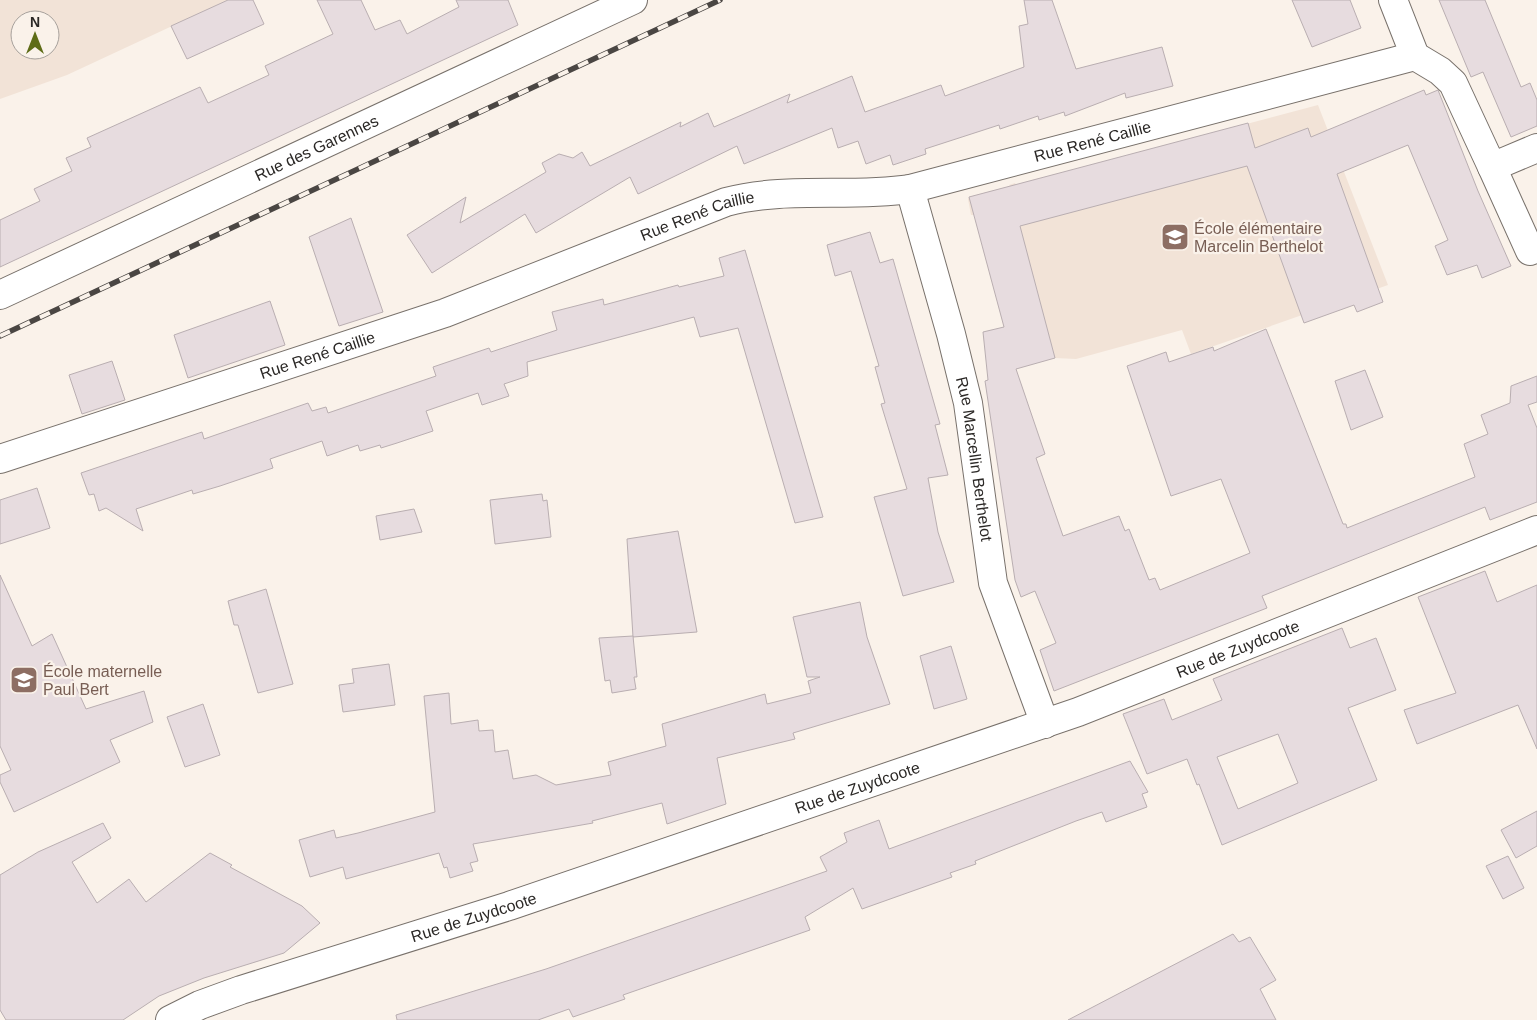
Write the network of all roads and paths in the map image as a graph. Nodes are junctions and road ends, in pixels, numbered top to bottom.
1 (633, 0) edge
2 (1393, 0) edge
3 (1415, 56) junction
4 (1537, 148) edge
5 (1492, 167) junction
6 (910, 189) junction
7 (1533, 250) edge
8 (0, 295) edge
9 (0, 459) edge
10 (1537, 530) edge
11 (1046, 724) junction
12 (170, 1020) edge

1 - 8 street, Rue des Garennes
2 - 3 street
3 - 5 street
3 - 6 street, Rue René Caillie
4 - 5 street
5 - 7 street
6 - 9 street, Rue René Caillie
6 - 11 street, Rue Marcellin Berthelot
10 - 11 street, Rue de Zuydcoote
11 - 12 street, Rue de Zuydcoote

